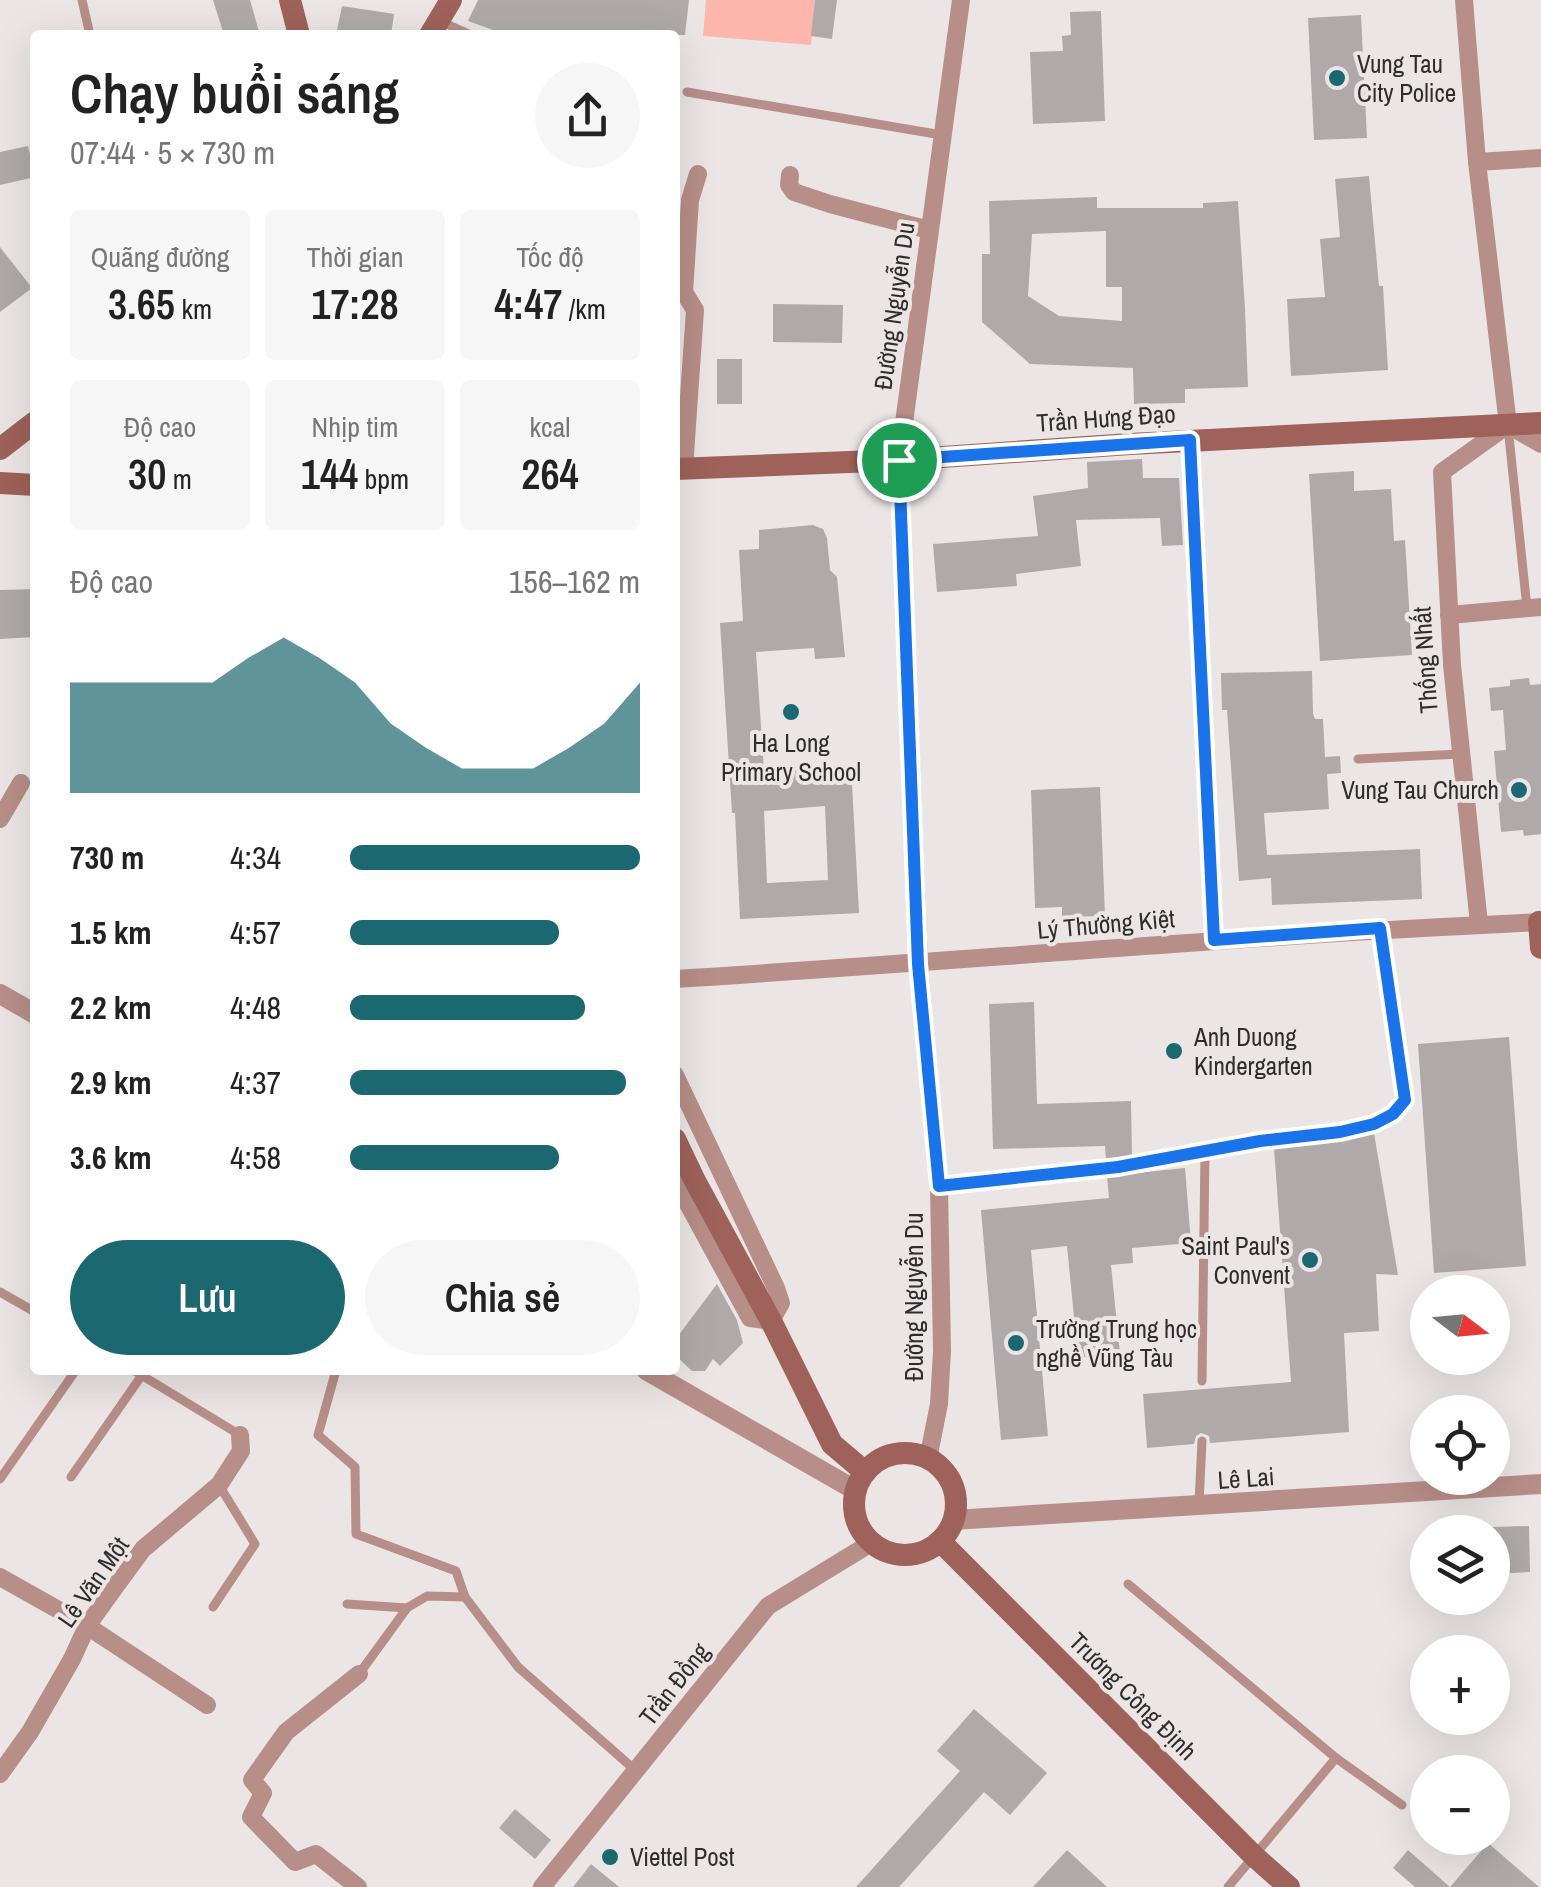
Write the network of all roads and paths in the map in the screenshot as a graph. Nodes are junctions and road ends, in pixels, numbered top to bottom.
1 (82, 0) edge
2 (290, 0) edge
3 (451, 0) edge
4 (960, 0) edge
5 (1464, 0) edge
6 (435, 28) edge
7 (89, 30) edge
8 (298, 30) edge
9 (687, 92) dead end
10 (942, 135) junction
11 (1541, 158) edge
12 (1477, 162) junction
13 (698, 174) dead end
14 (790, 176) dead end
15 (682, 207) edge
16 (929, 230) junction
17 (681, 298) edge
18 (1541, 423) edge
19 (1508, 425) junction
20 (30, 426) edge
21 (1190, 440) junction
22 (1541, 444) edge
23 (0, 450) edge
24 (899, 460) junction
25 (680, 469) edge
26 (0, 484) edge
27 (30, 485) edge
28 (1534, 607) edge
29 (1449, 615) junction
30 (1460, 754) junction
31 (1358, 759) dead end
32 (21, 783) dead end
33 (0, 820) edge
34 (1540, 922) edge
35 (1478, 924) junction
36 (1380, 928) junction
37 (1214, 940) junction
38 (1541, 948) edge
39 (918, 964) junction
40 (680, 979) edge
41 (0, 994) edge
42 (30, 1011) edge
43 (680, 1085) edge
44 (1205, 1150) junction
45 (718, 1165) junction
46 (682, 1182) edge
47 (939, 1186) junction
48 (0, 1292) edge
49 (30, 1309) edge
50 (772, 1322) junction
51 (73, 1375) edge
52 (136, 1375) edge
53 (143, 1375) edge
54 (335, 1375) edge
55 (656, 1375) edge
56 (1202, 1382) dead end
57 (240, 1435) joint
58 (1202, 1441) dead end
59 (928, 1458) junction
60 (71, 1477) dead end
61 (0, 1479) edge
62 (860, 1481) junction
63 (1541, 1484) edge
64 (219, 1485) junction
65 (1199, 1506) junction
66 (953, 1520) junction
67 (940, 1541) junction
68 (870, 1542) junction
69 (0, 1577) edge
70 (1128, 1584) dead end
71 (465, 1598) junction
72 (347, 1604) dead end
73 (213, 1606) dead end
74 (407, 1608) junction
75 (87, 1626) junction
76 (359, 1674) joint
77 (206, 1705) dead end
78 (1336, 1758) junction
79 (637, 1772) junction
80 (0, 1774) edge
81 (1402, 1805) dead end
82 (1254, 1856) junction
83 (358, 1887) edge
84 (542, 1887) edge
85 (1228, 1887) edge
86 (1289, 1887) edge

1 - 7 lane
2 - 8 main road
3 - 6 main road
4 - 10 street, Đường Nguyễn Du
5 - 12 street
9 - 10 lane
10 - 16 street, Đường Nguyễn Du
11 - 12 street
12 - 19 street
13 - 15 street
14 - 16 street
15 - 17 street
16 - 24 street, Đường Nguyễn Du
17 - 25 street
18 - 19 main road, Trần Hưng Đạo
19 - 21 main road, Trần Hưng Đạo
19 - 22 street
19 - 28 lane
19 - 29 street, Thống Nhất
20 - 23 main road
21 - 24 main road, Trần Hưng Đạo
21 - 37 street
24 - 25 main road, Trần Hưng Đạo
24 - 39 street, Đường Nguyễn Du
26 - 27 main road
28 - 29 street
29 - 30 street, Thống Nhất
30 - 31 lane
30 - 35 street, Thống Nhất
32 - 33 street
34 - 35 street, Lý Thường Kiệt
34 - 38 main road
35 - 36 street, Lý Thường Kiệt
36 - 37 street, Lý Thường Kiệt
36 - 44 lane
37 - 39 street, Lý Thường Kiệt
39 - 40 street, Lý Thường Kiệt
39 - 47 street, Đường Nguyễn Du
41 - 42 street
43 - 45 street
44 - 47 lane
44 - 56 lane
45 - 46 street
45 - 50 street
46 - 50 main road
47 - 59 street, Đường Nguyễn Du
48 - 49 lane
50 - 62 main road
51 - 61 lane
52 - 60 lane
53 - 57 lane
54 - 71 lane
55 - 62 street
57 - 64 street, Lê Văn Một
58 - 65 lane
59 - 62 main road
59 - 66 main road
62 - 68 main road
63 - 65 street, Lê Lai
64 - 73 lane
64 - 75 street, Lê Văn Một
65 - 66 street, Lê Lai
66 - 67 main road
67 - 68 main road
67 - 82 main road, Trương Công Định
68 - 79 street, Trần Đồng
69 - 75 street
70 - 78 lane
71 - 74 lane
71 - 79 lane
72 - 74 lane
74 - 76 lane
75 - 77 street
75 - 80 street, Lê Văn Một
76 - 83 street
78 - 81 lane
78 - 82 lane
79 - 84 street, Trần Đồng
82 - 85 lane
82 - 86 main road, Trương Công Định

